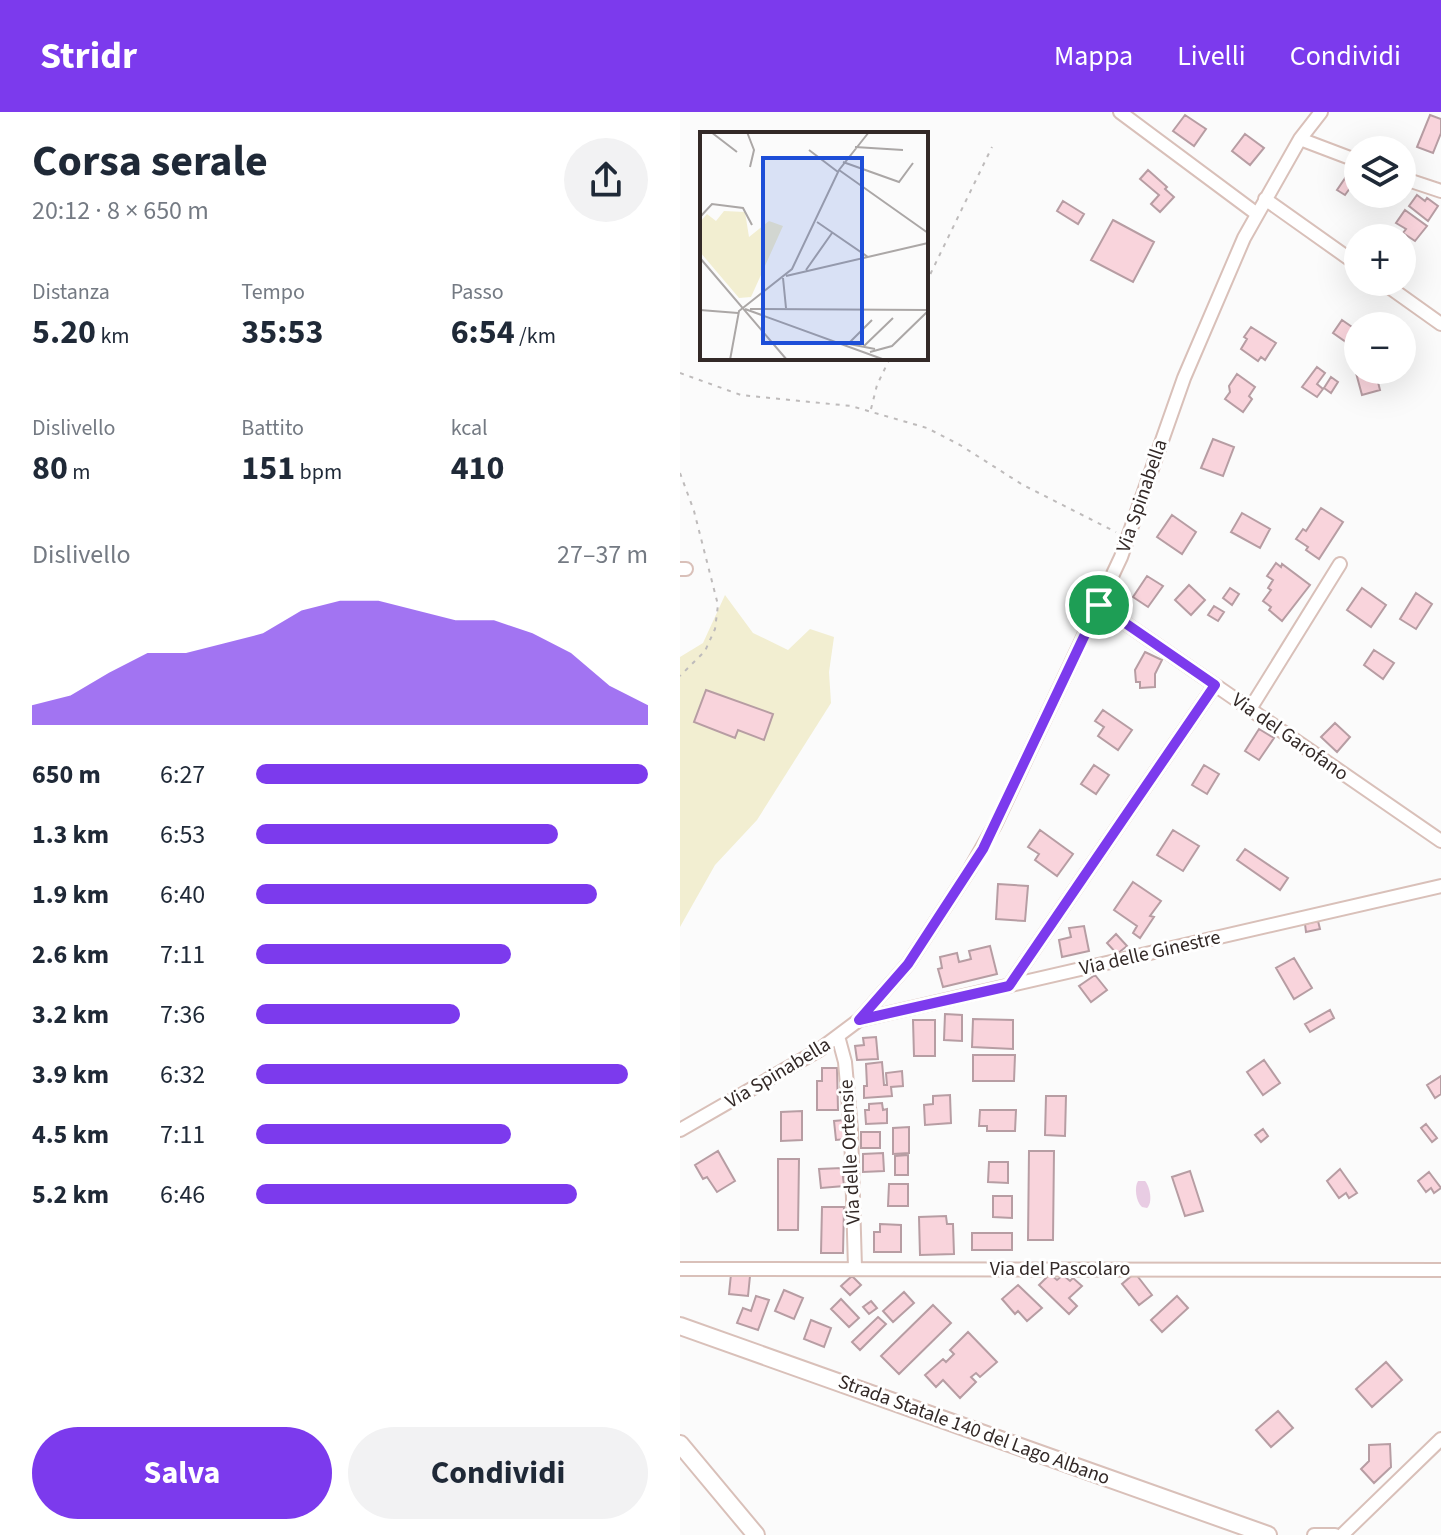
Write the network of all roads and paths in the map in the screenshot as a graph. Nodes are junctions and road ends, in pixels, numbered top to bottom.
1 (1120, 112) edge
2 (1321, 112) edge
3 (1300, 139) junction
4 (992, 147) dead end
5 (1344, 156) edge
6 (1416, 183) edge
7 (1441, 191) edge
8 (1265, 199) junction
9 (1257, 214) junction
10 (1344, 255) edge
11 (928, 279) edge
12 (1402, 296) edge
13 (1441, 324) edge
14 (889, 360) edge
15 (680, 373) edge
16 (871, 410) junction
17 (680, 473) edge
18 (1129, 538) junction
19 (1340, 564) dead end
20 (1099, 605) junction
21 (680, 676) edge
22 (1215, 685) junction
23 (1250, 709) junction
24 (1441, 841) edge
25 (1441, 886) edge
26 (1009, 986) junction
27 (859, 1020) junction
28 (838, 1036) junction
29 (680, 1130) edge
30 (855, 1268) junction
31 (680, 1269) edge
32 (1441, 1270) edge
33 (680, 1326) edge
34 (1441, 1439) edge
35 (680, 1444) edge
36 (756, 1535) edge
37 (1268, 1535) edge
38 (1314, 1535) edge
39 (1335, 1535) edge
40 (1342, 1535) edge

1 - 9 street
2 - 3 street, Via Spinabella
3 - 5 street
3 - 8 street, Via Spinabella
4 - 11 path
6 - 7 street
8 - 9 street, Via Spinabella
8 - 10 street
9 - 18 street, Via Spinabella
12 - 13 street
14 - 16 path
15 - 16 path
16 - 18 path
17 - 21 path
18 - 20 street, Via Spinabella
19 - 23 street
20 - 22 street, Via del Garofano
20 - 27 street, Via Spinabella
22 - 23 street, Via del Garofano
22 - 26 street
23 - 24 street, Via del Garofano
25 - 26 street, Via delle Ginestre
26 - 27 street, Via delle Ginestre
27 - 28 street, Via Spinabella
28 - 29 street, Via Spinabella
28 - 30 street, Via delle Ortensie
30 - 31 street, Via del Pascolaro
30 - 32 street, Via del Pascolaro
33 - 37 main road, Strada Statale 140 del Lago Albano
34 - 40 street
35 - 36 main road
38 - 39 street

